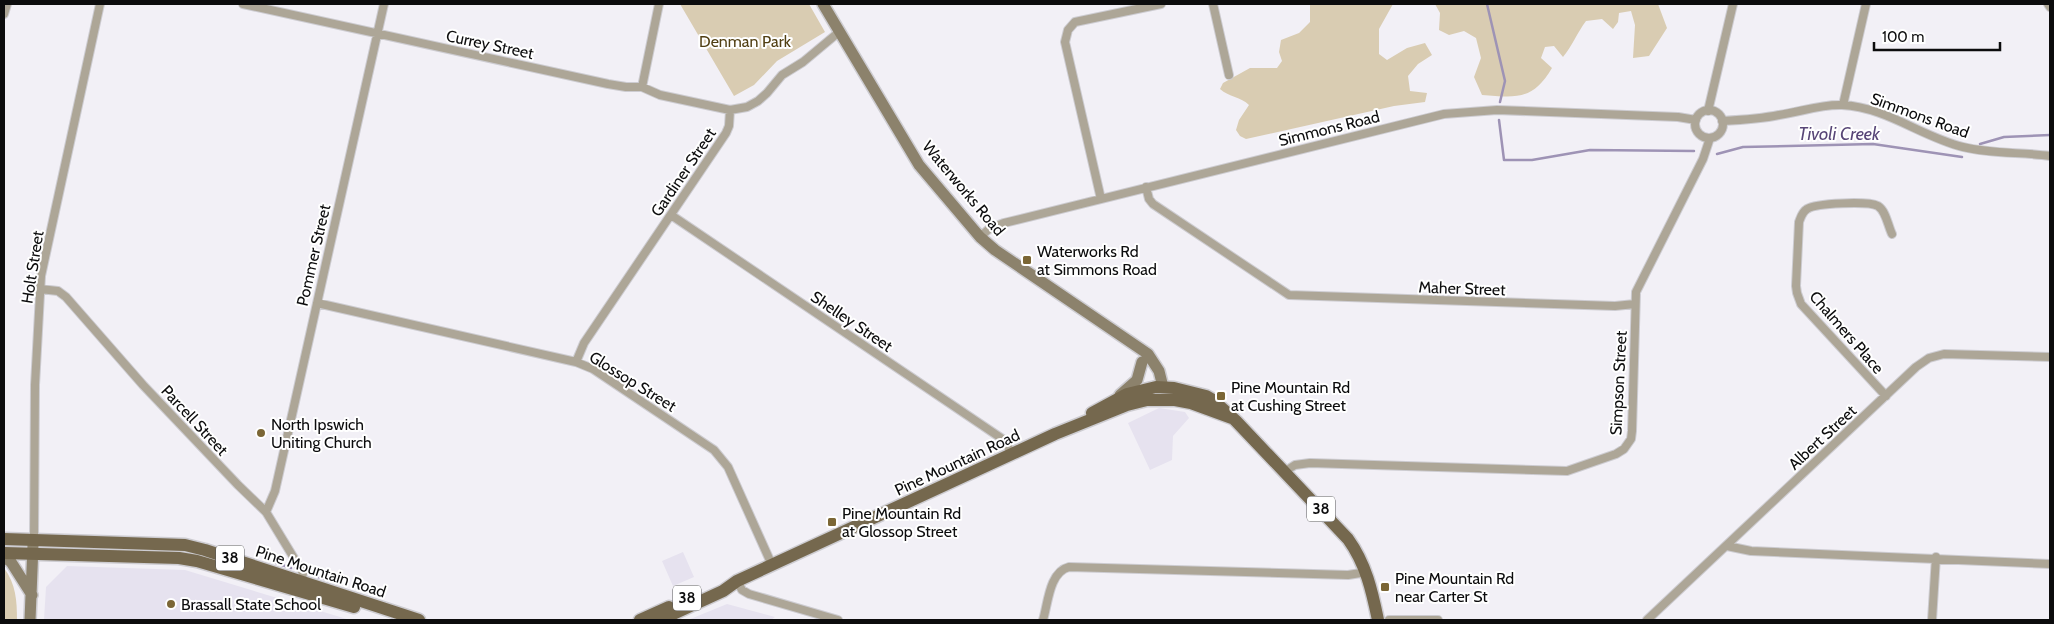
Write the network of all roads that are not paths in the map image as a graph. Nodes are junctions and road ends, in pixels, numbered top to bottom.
1 (7, 4) edge
2 (100, 4) edge
3 (243, 4) edge
4 (384, 4) edge
5 (659, 4) edge
6 (823, 4) edge
7 (1161, 4) edge
8 (1213, 4) edge
9 (1734, 4) edge
10 (1866, 4) edge
11 (2048, 4) edge
12 (2050, 7) edge
13 (4, 14) edge
14 (839, 32) junction
15 (378, 34) junction
16 (1229, 75) dead end
17 (642, 87) junction
18 (1843, 105) junction
19 (730, 110) junction
20 (1708, 111) junction
21 (1696, 120) junction
22 (1722, 121) junction
23 (1710, 138) junction
24 (2050, 156) edge
25 (1146, 187) junction
26 (1101, 199) junction
27 (671, 215) junction
28 (1892, 234) dead end
29 (980, 237) junction
30 (40, 289) junction
31 (317, 303) junction
32 (1635, 304) junction
33 (1132, 344) junction
34 (2050, 357) edge
35 (576, 362) junction
36 (1142, 362) junction
37 (1158, 393) junction
38 (1886, 396) junction
39 (1115, 400) junction
40 (1055, 434) junction
41 (1012, 454) junction
42 (1284, 472) junction
43 (266, 512) junction
44 (4, 539) edge
45 (34, 540) junction
46 (1727, 546) junction
47 (33, 553) junction
48 (4, 555) edge
49 (1936, 557) junction
50 (2050, 564) edge
51 (772, 565) junction
52 (1366, 572) junction
53 (737, 581) junction
54 (301, 586) junction
55 (32, 595) junction
56 (30, 620) edge
57 (397, 620) edge
58 (419, 620) edge
59 (640, 620) edge
60 (660, 620) edge
61 (838, 620) edge
62 (1044, 620) edge
63 (1378, 620) edge
64 (1388, 620) edge
65 (1438, 620) edge
66 (1647, 620) edge
67 (1932, 620) edge

1 - 13 street
2 - 30 street, Holt Street
3 - 15 street, Currey Street
4 - 15 street, Pommer Street
5 - 17 street
6 - 14 main road, Waterworks Road
7 - 26 street
8 - 16 street
9 - 20 street
10 - 18 street
11 - 12 street
14 - 19 street
14 - 29 main road, Waterworks Road
15 - 17 street, Currey Street
15 - 31 street, Pommer Street
17 - 19 street, Currey Street
18 - 22 street, Simmons Road
18 - 24 street, Simmons Road
19 - 27 street, Gardiner Street
20 - 21 street
20 - 22 street
21 - 23 street
21 - 25 street, Simmons Road
22 - 23 street
23 - 32 street, Simpson Street
25 - 26 street, Simmons Road
25 - 32 street, Maher Street
26 - 29 street, Simmons Road
27 - 35 street, Gardiner Street
27 - 41 street, Shelley Street
28 - 38 street, Chalmers Place
29 - 33 main road, Waterworks Road
30 - 43 street, Parcell Street
30 - 45 street, Holt Street
31 - 35 street, Glossop Street
31 - 43 street, Pommer Street
32 - 42 street, Simpson Street
33 - 36 main road, Waterworks Road
33 - 37 main road, Waterworks Road
34 - 38 street, Albert Street
35 - 51 street, Glossop Street
36 - 37 main road, Waterworks Road
36 - 39 main road
37 - 39 main road, Pine Mountain Road / 38
37 - 40 main road, Pine Mountain Road / 38
37 - 42 main road, Pine Mountain Road / 38
38 - 46 street, Albert Street
39 - 40 main road, Pine Mountain Road / 38
40 - 41 main road, Pine Mountain Road / 38
41 - 51 main road, Pine Mountain Road / 38
42 - 52 main road, Pine Mountain Road / 38
43 - 54 street, Parcell Street
44 - 45 main road, Pine Mountain Road / 38
45 - 47 main road
45 - 54 main road, Pine Mountain Road / 38
46 - 49 street
46 - 66 street, Albert Street
47 - 48 main road, Pine Mountain Road / 38
47 - 54 main road, Pine Mountain Road / 38
47 - 55 main road
48 - 55 main road
49 - 50 street
49 - 67 street
51 - 53 main road, Pine Mountain Road / 38
52 - 62 street
52 - 63 main road, Pine Mountain Road / 38
53 - 59 main road, Pine Mountain Road / 38
53 - 60 main road, Pine Mountain Road / 38
53 - 61 street
54 - 57 main road, Pine Mountain Road / 38
54 - 58 main road, Pine Mountain Road / 38
55 - 56 main road
64 - 65 street

